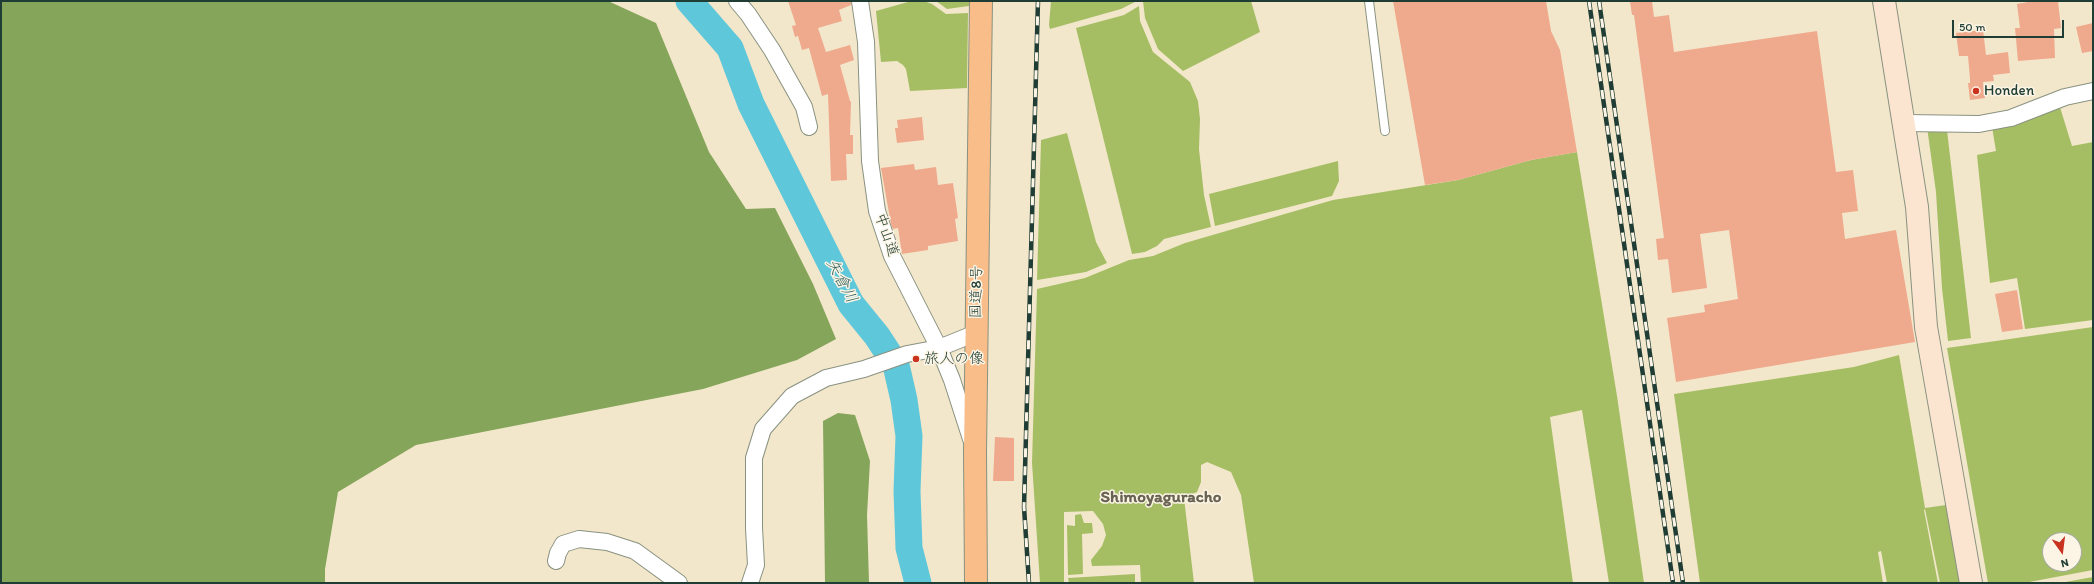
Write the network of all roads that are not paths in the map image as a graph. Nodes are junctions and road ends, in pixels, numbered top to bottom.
1 (737, 1) edge
2 (860, 1) edge
3 (981, 1) edge
4 (1369, 1) edge
5 (1884, 1) edge
6 (2093, 91) edge
7 (1905, 122) junction
8 (809, 127) dead end
9 (1385, 131) dead end
10 (976, 333) junction
11 (938, 348) junction
12 (952, 380) junction
13 (976, 389) junction
14 (975, 453) junction
15 (556, 561) dead end
16 (679, 583) edge
17 (750, 583) edge
18 (976, 583) edge
19 (1971, 583) edge

1 - 8 street
2 - 11 street, 中山道
3 - 10 highway, 国道8号
4 - 9 lane
5 - 7 street
6 - 7 street
7 - 19 street
10 - 11 street
10 - 13 highway, 国道8号
11 - 12 street, 中山道
11 - 17 street
12 - 13 street
12 - 14 street, 中山道
13 - 14 highway, 国道8号
14 - 18 highway, 国道8号
15 - 16 street

